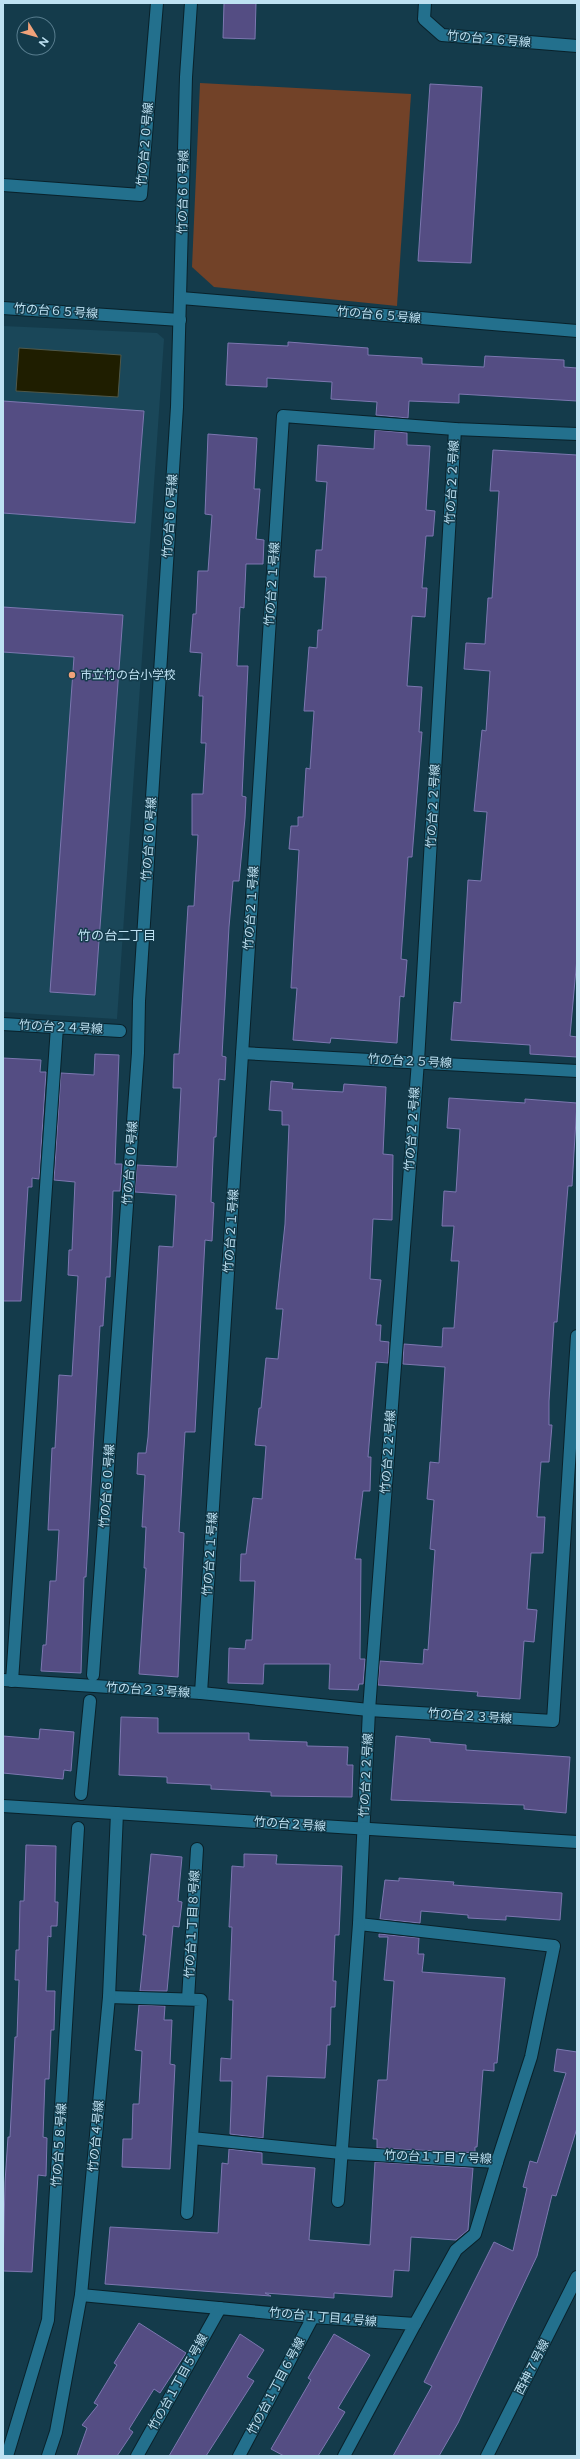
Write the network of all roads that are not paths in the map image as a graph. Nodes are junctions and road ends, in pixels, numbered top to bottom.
1 (157, 3) edge
2 (191, 3) edge
3 (425, 3) edge
4 (577, 46) edge
5 (3, 186) edge
6 (181, 298) junction
7 (3, 308) edge
8 (180, 320) junction
9 (577, 331) edge
10 (455, 429) junction
11 (577, 434) edge
12 (3, 1024) edge
13 (57, 1027) junction
14 (120, 1031) dead end
15 (242, 1053) junction
16 (418, 1061) junction
17 (577, 1070) edge
18 (577, 1336) edge
19 (93, 1675) dead end
20 (8, 1681) edge
21 (201, 1693) junction
22 (90, 1701) dead end
23 (368, 1710) junction
24 (81, 1794) dead end
25 (3, 1806) edge
26 (117, 1813) junction
27 (78, 1828) dead end
28 (363, 1828) junction
29 (577, 1842) edge
30 (197, 1849) dead end
31 (359, 1924) junction
32 (109, 1996) junction
33 (188, 1999) junction
34 (192, 2138) junction
35 (342, 2153) junction
36 (497, 2162) junction
37 (338, 2201) dead end
38 (187, 2213) dead end
39 (577, 2277) edge
40 (81, 2295) junction
41 (220, 2308) junction
42 (313, 2317) junction
43 (415, 2324) junction
44 (7, 2456) edge
45 (48, 2456) edge
46 (137, 2456) edge
47 (239, 2456) edge
48 (344, 2456) edge
49 (487, 2456) edge

1 - 5 street, 竹の台２０号線
2 - 6 street, 竹の台６０号線
3 - 4 street, 竹の台２６号線
6 - 8 street, 竹の台６０号線
6 - 9 street, 竹の台６５号線
7 - 8 street, 竹の台６５号線
8 - 19 street, 竹の台６０号線
10 - 11 street, 竹の台２１号線
10 - 15 street, 竹の台２１号線
10 - 16 street, 竹の台２２号線
12 - 13 street, 竹の台２４号線
13 - 14 street, 竹の台２４号線
13 - 20 street
15 - 16 street, 竹の台２５号線
15 - 21 street, 竹の台２１号線
16 - 17 street, 竹の台２５号線
16 - 23 street, 竹の台２２号線
18 - 23 street, 竹の台２３号線
20 - 21 street, 竹の台２３号線
21 - 23 street, 竹の台２３号線
22 - 24 street
23 - 28 street, 竹の台２２号線
25 - 26 street, 竹の台２号線
26 - 28 street, 竹の台２号線
26 - 32 street, 竹の台４号線
27 - 44 street, 竹の台５８号線
28 - 29 street, 竹の台２号線
28 - 31 street
30 - 33 street, 竹の台１丁目８号線
31 - 35 street
31 - 36 street, 竹の台１丁目７号線
32 - 33 street
32 - 40 street, 竹の台４号線
33 - 34 street
34 - 35 street, 竹の台１丁目７号線
34 - 38 street
35 - 36 street, 竹の台１丁目７号線
35 - 37 street
36 - 43 street
39 - 49 street, 西神７号線
40 - 41 street, 竹の台１丁目４号線
40 - 45 street, 竹の台４号線
41 - 42 street, 竹の台１丁目４号線
41 - 46 street, 竹の台１丁目５号線
42 - 43 street, 竹の台１丁目４号線
42 - 47 street, 竹の台１丁目６号線
43 - 48 street

